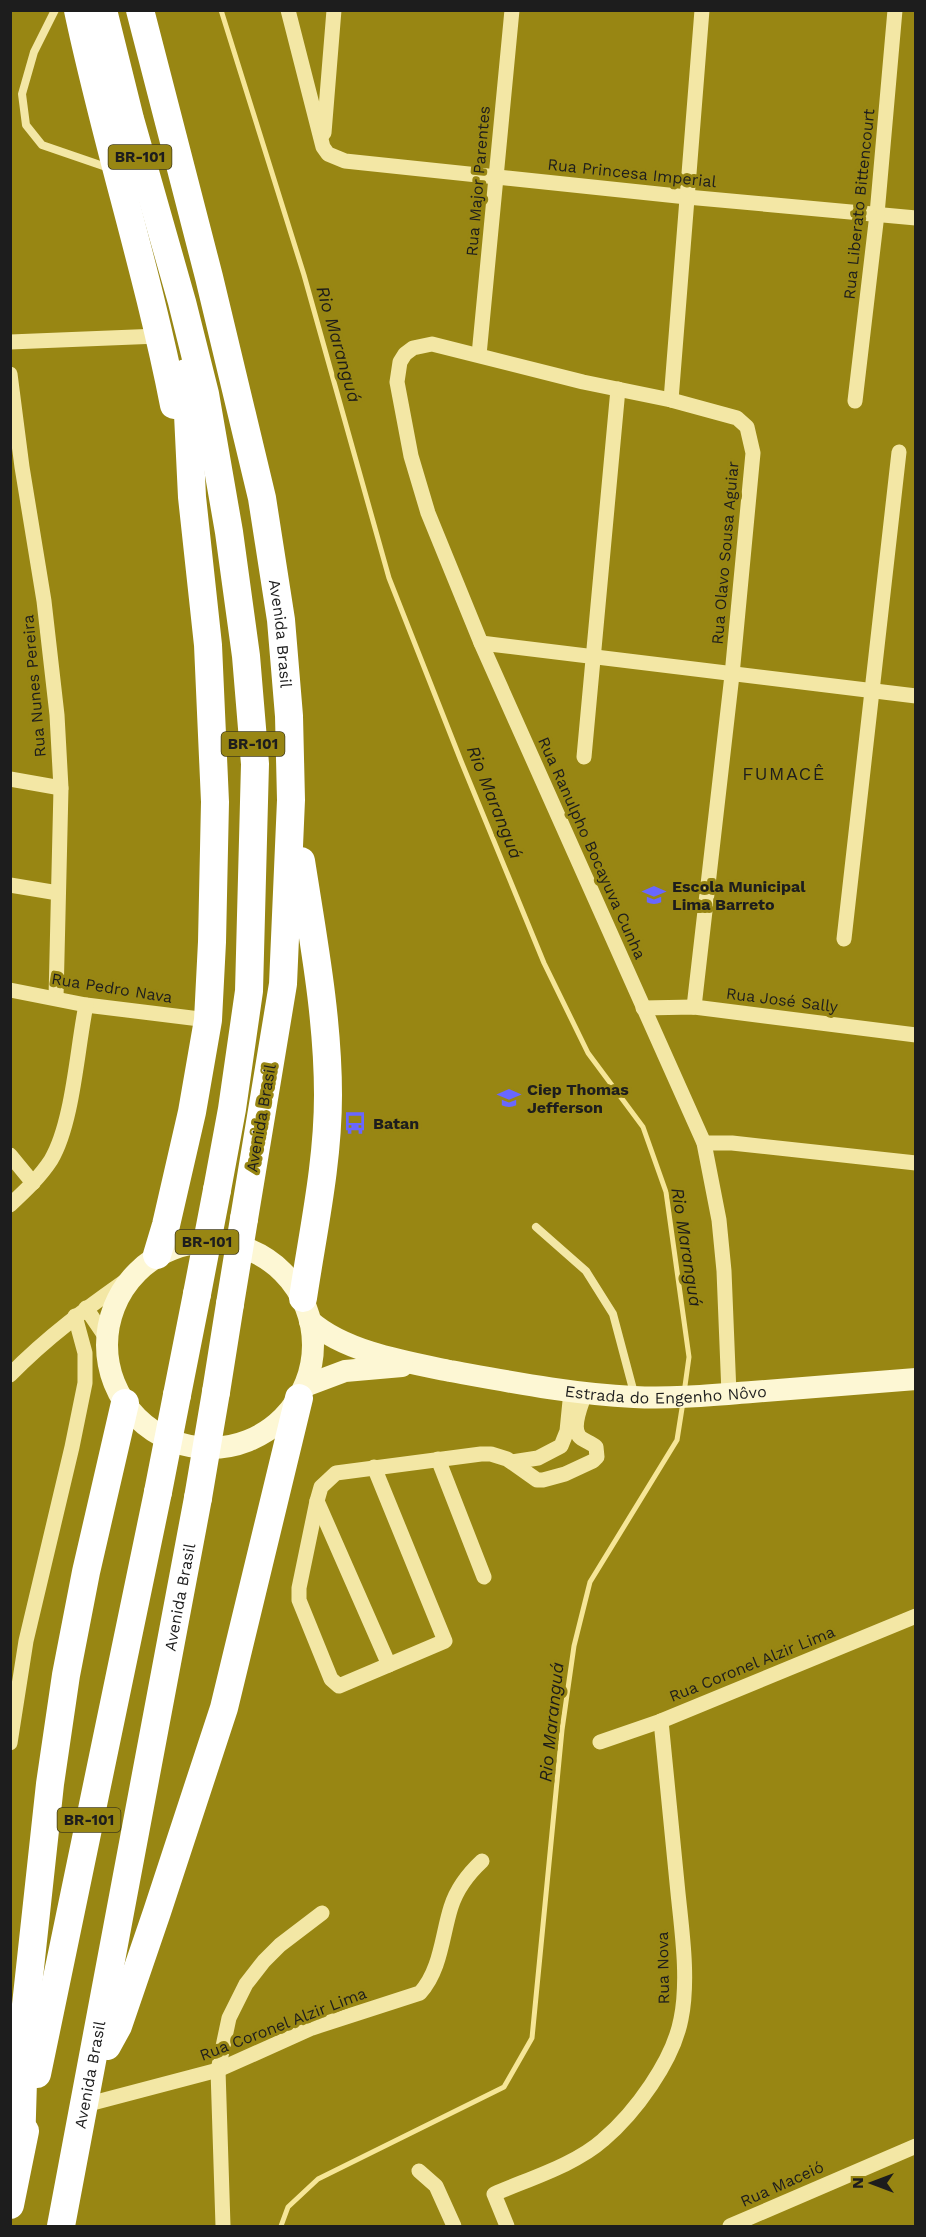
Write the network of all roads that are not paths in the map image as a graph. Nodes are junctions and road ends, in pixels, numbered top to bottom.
1 (55, 10) edge
2 (78, 10) edge
3 (103, 10) edge
4 (140, 10) edge
5 (288, 10) edge
6 (334, 10) edge
7 (512, 10) edge
8 (702, 10) edge
9 (895, 10) edge
10 (323, 147) junction
11 (116, 171) junction
12 (497, 177) junction
13 (687, 197) junction
14 (877, 214) junction
15 (915, 218) edge
16 (182, 302) junction
17 (159, 336) junction
18 (10, 342) edge
19 (432, 344) joint
20 (479, 355) junction
21 (10, 374) edge
22 (618, 389) junction
23 (670, 400) junction
24 (855, 401) dead end
25 (899, 452) dead end
26 (16, 468) edge
27 (192, 497) junction
28 (481, 643) junction
29 (592, 655) junction
30 (732, 675) junction
31 (872, 692) junction
32 (915, 696) edge
33 (584, 757) dead end
34 (10, 779) edge
35 (60, 788) junction
36 (291, 800) junction
37 (10, 885) edge
38 (58, 893) junction
39 (844, 939) dead end
40 (10, 990) edge
41 (56, 998) junction
42 (86, 1005) junction
43 (694, 1007) junction
44 (643, 1008) junction
45 (208, 1020) junction
46 (915, 1035) edge
47 (704, 1143) junction
48 (10, 1155) edge
49 (915, 1163) edge
50 (33, 1183) junction
51 (10, 1205) edge
52 (536, 1227) dead end
53 (157, 1255) junction
54 (131, 1277) junction
55 (307, 1309) junction
56 (81, 1312) junction
57 (106, 1339) junction
58 (418, 1365) junction
59 (10, 1375) edge
60 (915, 1379) edge
61 (302, 1392) junction
62 (578, 1392) junction
63 (729, 1394) junction
64 (636, 1398) junction
65 (125, 1403) junction
66 (438, 1459) junction
67 (512, 1462) junction
68 (374, 1467) junction
69 (317, 1501) junction
70 (484, 1577) dead end
71 (915, 1616) edge
72 (389, 1665) junction
73 (661, 1721) junction
74 (10, 1743) edge
75 (600, 1743) dead end
76 (482, 1861) dead end
77 (322, 1912) dead end
78 (18, 2015) edge
79 (218, 2070) junction
80 (91, 2076) junction
81 (85, 2105) junction
82 (915, 2146) edge
83 (21, 2148) junction
84 (419, 2171) dead end
85 (10, 2205) edge
86 (61, 2226) edge
87 (223, 2226) edge
88 (453, 2226) edge
89 (507, 2226) edge
90 (730, 2226) edge

1 - 11 lane
2 - 11 highway
3 - 16 highway, Avenida Brasil / BR-101
4 - 36 highway, Avenida Brasil / BR-101
5 - 10 street
6 - 10 street
7 - 12 street, Rua Major Parentes
8 - 13 street
9 - 14 street, Rua Liberato Bittencourt
10 - 12 street, Rua Princesa Imperial
11 - 17 highway
12 - 13 street, Rua Princesa Imperial
12 - 20 street, Rua Major Parentes
13 - 14 street, Rua Princesa Imperial
13 - 23 street
14 - 15 street, Rua Princesa Imperial
14 - 24 street, Rua Liberato Bittencourt
16 - 27 highway
16 - 83 highway, Avenida Brasil / BR-101, bridge
17 - 18 street
17 - 27 highway
19 - 20 street, Rua Olavo Sousa Aguiar
19 - 28 street, Rua Ranulpho Bocayuva Cunha
20 - 22 street, Rua Olavo Sousa Aguiar
21 - 26 street, Rua Nunes Pereira
22 - 23 street, Rua Olavo Sousa Aguiar
22 - 29 street
23 - 30 street, Rua Olavo Sousa Aguiar
25 - 31 street
26 - 35 street, Rua Nunes Pereira
27 - 45 highway
28 - 29 street
28 - 44 street, Rua Ranulpho Bocayuva Cunha
29 - 30 street
29 - 33 street
30 - 31 street
30 - 43 street, Rua Olavo Sousa Aguiar
31 - 32 street
31 - 39 street
34 - 35 street
35 - 38 street, Rua Nunes Pereira
36 - 55 highway
36 - 80 highway, Avenida Brasil / BR-101, bridge
37 - 38 street
38 - 41 street, Rua Nunes Pereira
40 - 41 street, Rua Pedro Nava
41 - 42 street, Rua Pedro Nava
42 - 45 street, Rua Pedro Nava
42 - 50 street
43 - 44 street, Rua José Sally
43 - 46 street, Rua José Sally
44 - 47 street, Rua Ranulpho Bocayuva Cunha
45 - 53 highway
47 - 49 street
47 - 63 street, Rua Ranulpho Bocayuva Cunha
48 - 50 street
50 - 51 street
52 - 64 lane
53 - 54 main road
53 - 55 main road
54 - 56 street
54 - 57 main road
55 - 58 main road, Estrada do Engenho Nôvo
55 - 61 main road
56 - 57 street
56 - 59 street
56 - 74 street
57 - 65 main road
58 - 61 main road, Estrada do Engenho Nôvo
58 - 62 main road, Estrada do Engenho Nôvo
60 - 63 main road, Estrada do Engenho Nôvo
61 - 65 main road
61 - 80 highway
62 - 64 main road, Estrada do Engenho Nôvo
62 - 67 street
62 - 67 street
63 - 64 main road, Estrada do Engenho Nôvo
65 - 78 highway
66 - 67 street
66 - 68 street
66 - 70 street
68 - 69 street
68 - 72 street
69 - 72 street
69 - 72 street
71 - 73 street, Rua Coronel Alzir Lima
73 - 75 street, Rua Coronel Alzir Lima
73 - 89 street, Rua Nova
76 - 79 street, Rua Coronel Alzir Lima
77 - 79 street
78 - 83 highway
79 - 81 street, Rua Coronel Alzir Lima
79 - 87 street
80 - 81 highway, Avenida Brasil / BR-101
81 - 86 highway, Avenida Brasil / BR-101
82 - 90 street, Rua Maceió
83 - 85 highway, Avenida Brasil / BR-101
84 - 88 street

